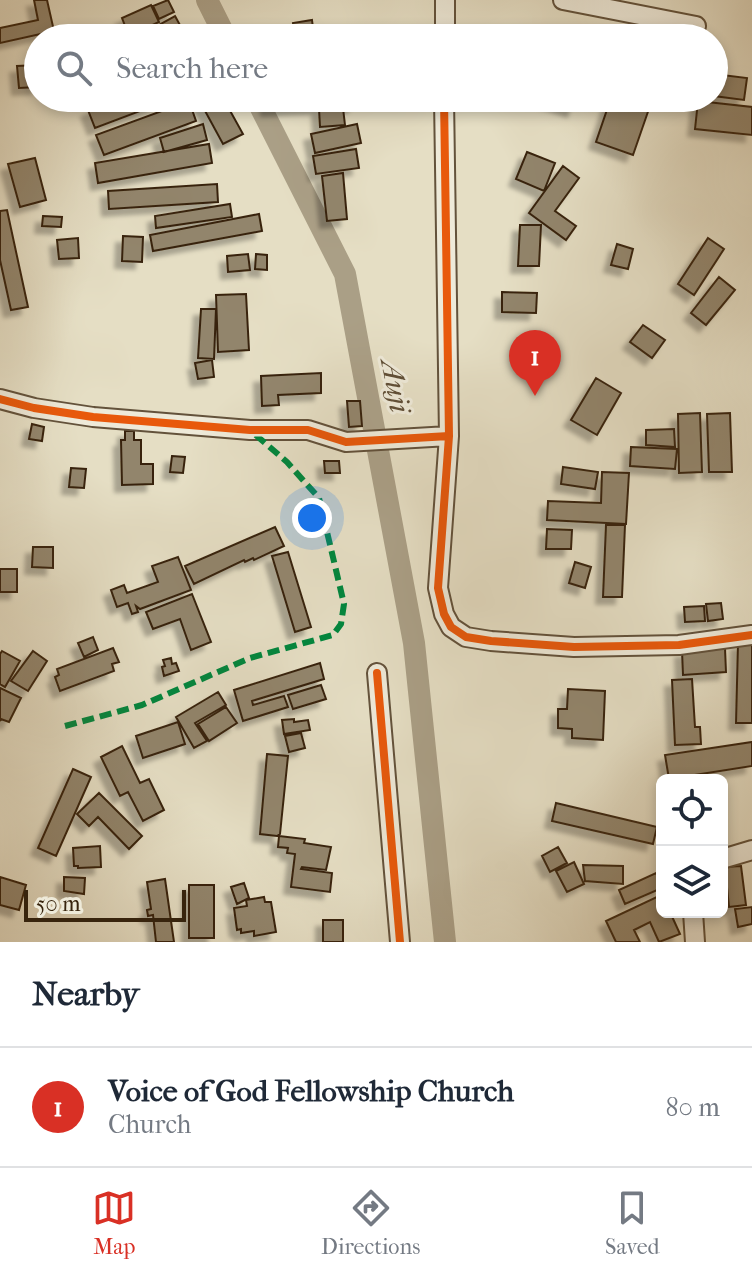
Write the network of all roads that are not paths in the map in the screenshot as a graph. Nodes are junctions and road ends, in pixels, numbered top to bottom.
1 (445, 0) edge
2 (563, 0) edge
3 (445, 24) edge
4 (686, 24) edge
5 (444, 112) edge
6 (0, 399) edge
7 (449, 436) junction
8 (752, 635) edge
9 (377, 673) dead end
10 (752, 850) edge
11 (728, 857) edge
12 (693, 918) edge
13 (400, 942) edge
14 (695, 942) edge

1 - 3 street
2 - 4 street
5 - 7 street
6 - 7 street
7 - 8 street
9 - 13 street
10 - 11 street
12 - 14 street

